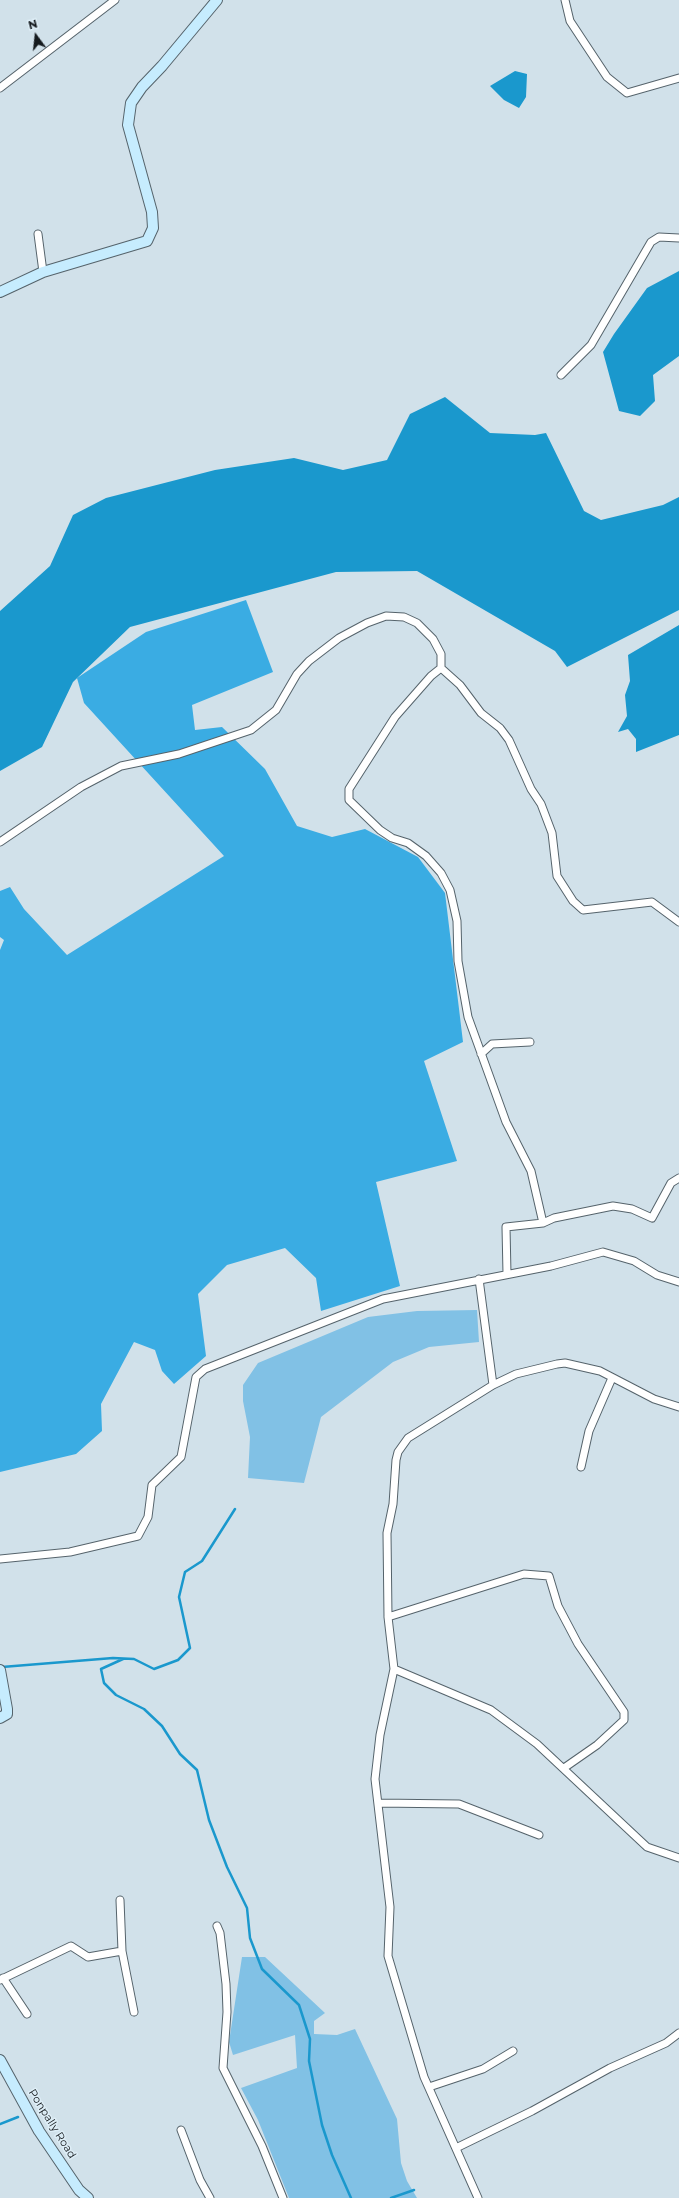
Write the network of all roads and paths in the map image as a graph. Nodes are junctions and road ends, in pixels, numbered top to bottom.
1 (116, 0) edge
2 (217, 0) edge
3 (565, 0) edge
4 (679, 78) edge
5 (0, 88) edge
6 (38, 234) dead end
7 (679, 238) edge
8 (44, 272) junction
9 (0, 292) edge
10 (561, 375) dead end
11 (441, 668) junction
12 (0, 842) edge
13 (679, 922) edge
14 (530, 1042) dead end
15 (481, 1054) junction
16 (679, 1178) edge
17 (543, 1223) junction
18 (507, 1274) junction
19 (479, 1279) junction
20 (679, 1282) edge
21 (612, 1378) junction
22 (493, 1385) junction
23 (679, 1407) edge
24 (581, 1467) dead end
25 (0, 1559) edge
26 (388, 1617) junction
27 (394, 1669) junction
28 (0, 1671) edge
29 (0, 1718) edge
30 (564, 1768) junction
31 (378, 1803) junction
32 (539, 1834) dead end
33 (679, 1858) edge
34 (120, 1900) dead end
35 (218, 1926) dead end
36 (122, 1951) junction
37 (1, 1978) edge
38 (134, 2012) dead end
39 (27, 2014) dead end
40 (679, 2033) edge
41 (513, 2051) dead end
42 (0, 2060) edge
43 (429, 2087) junction
44 (181, 2130) dead end
45 (456, 2148) junction
46 (88, 2198) edge
47 (210, 2198) edge
48 (284, 2198) edge
49 (478, 2198) edge

1 - 5 street
2 - 8 main road
3 - 4 street
6 - 8 street
7 - 10 street
8 - 9 main road
11 - 12 street
11 - 13 street
11 - 15 street
14 - 15 street
15 - 17 street
16 - 17 street
17 - 18 street
18 - 19 street
18 - 20 street
19 - 22 street
19 - 25 street
21 - 22 street
21 - 23 street
21 - 24 street
22 - 26 street
26 - 27 street
26 - 30 street
27 - 30 street
27 - 31 street
28 - 29 main road
30 - 33 street
31 - 32 street
31 - 43 street
34 - 36 street
35 - 48 street
36 - 37 street
36 - 38 street
37 - 39 street
40 - 45 street
41 - 43 street
42 - 46 main road, Ponpally Road
43 - 45 street
44 - 47 street
45 - 49 street

